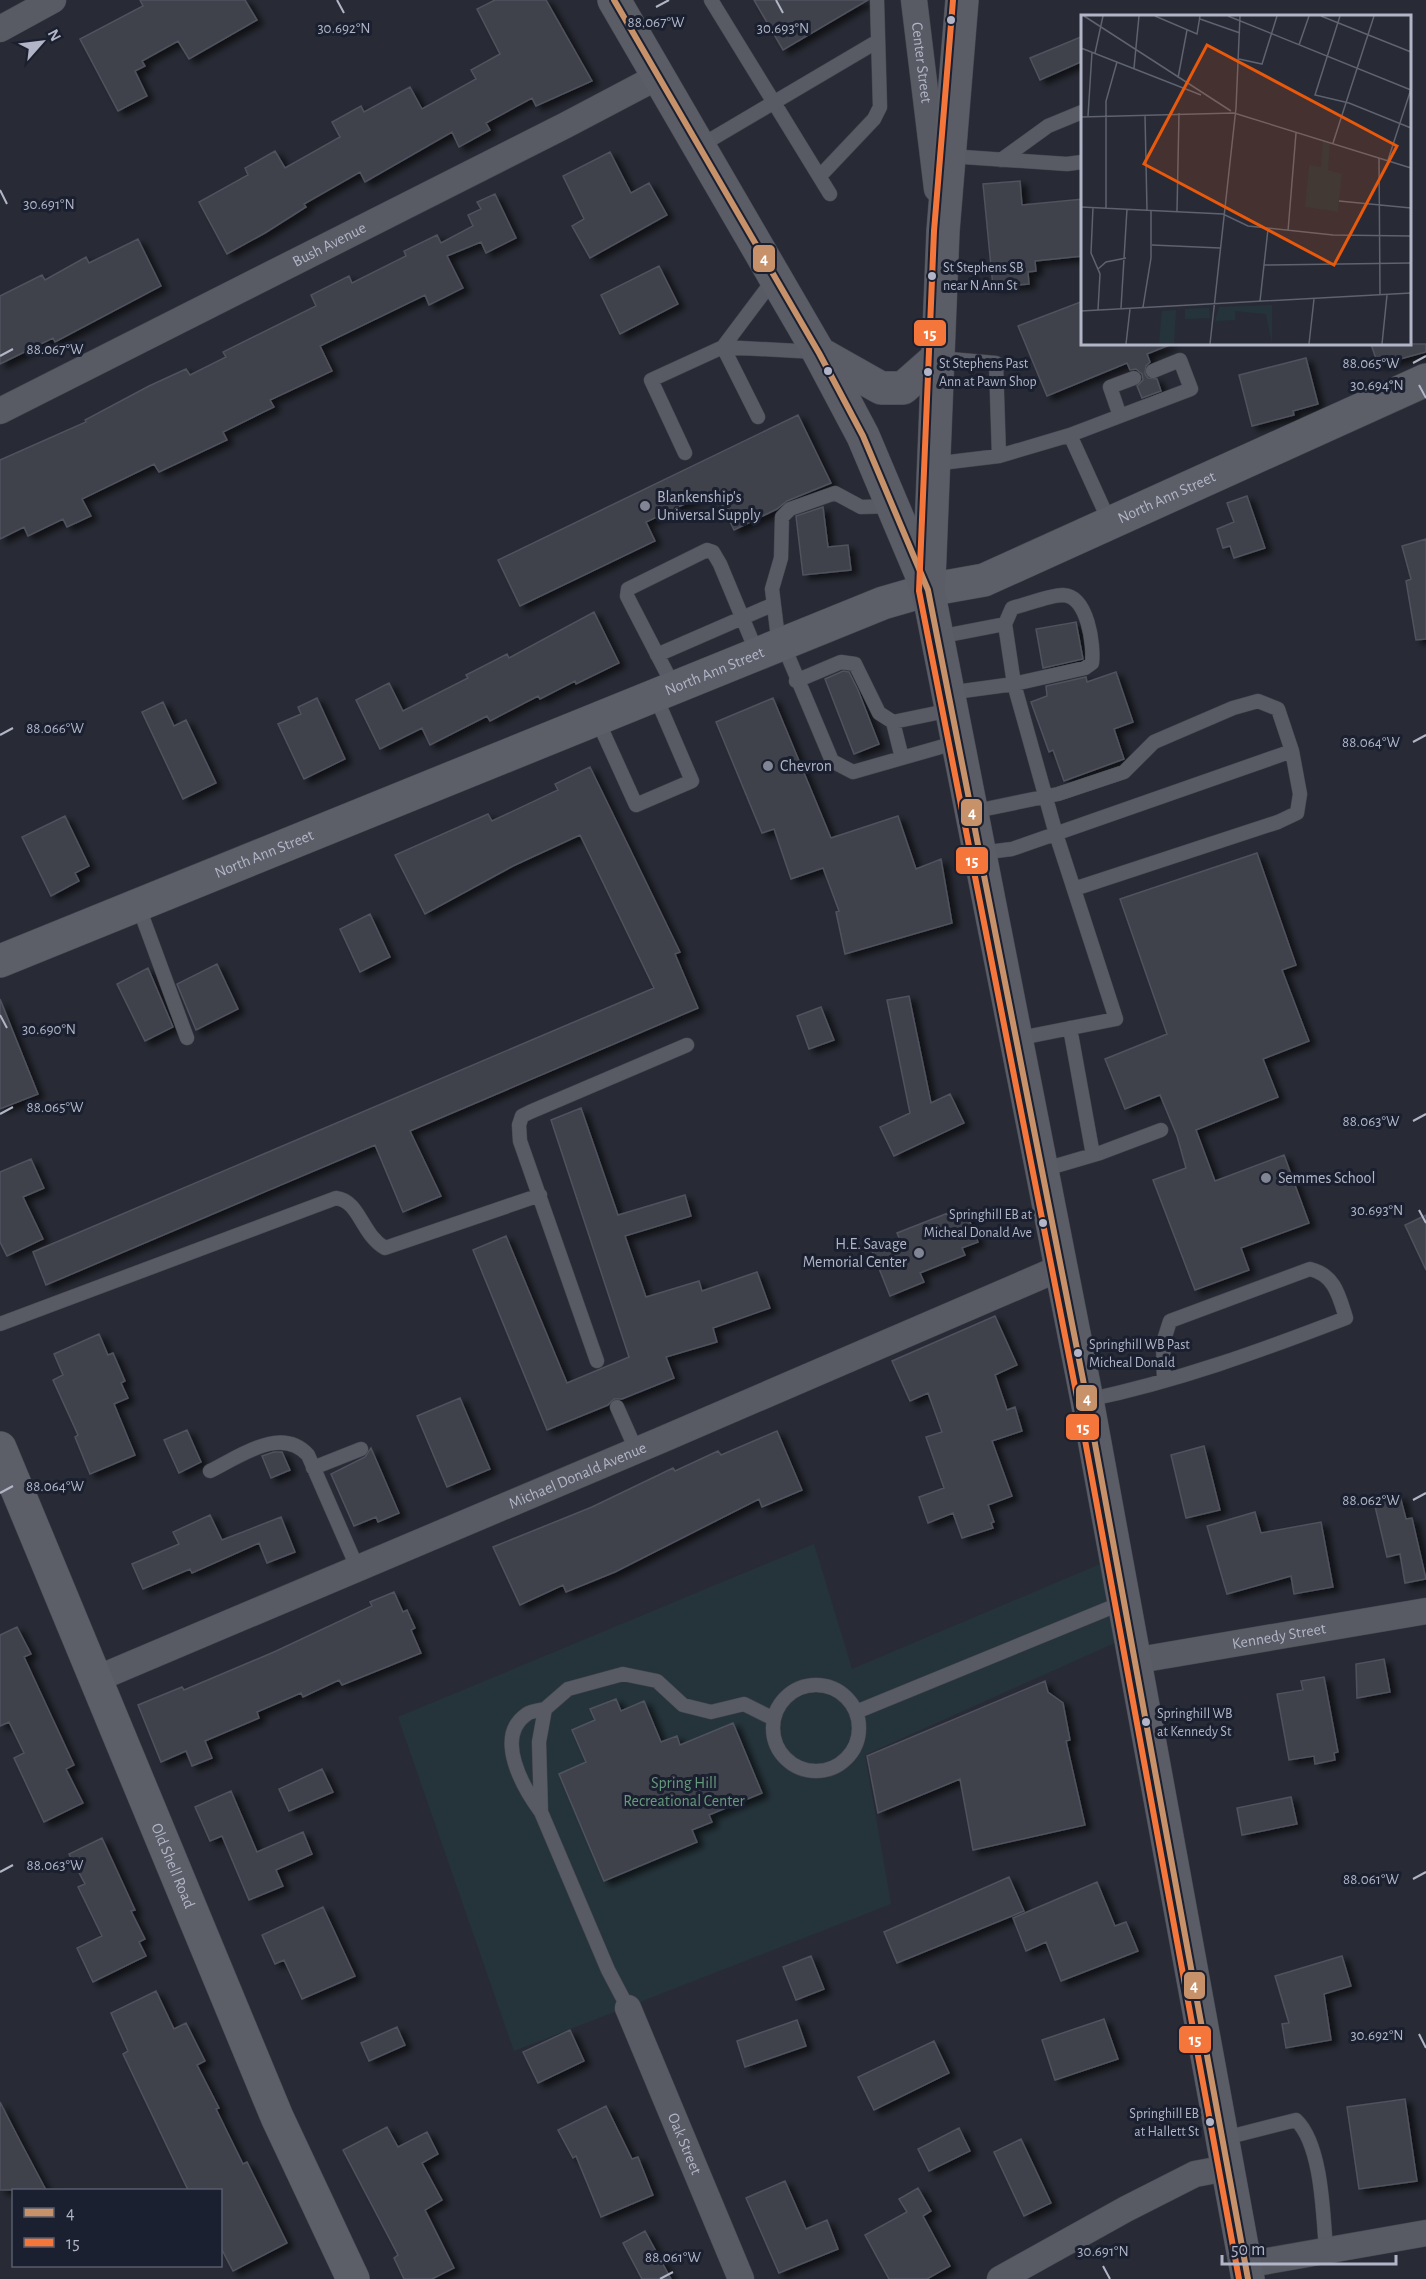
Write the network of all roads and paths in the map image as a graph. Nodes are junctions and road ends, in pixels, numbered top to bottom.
1 (53, 0) edge
2 (614, 0) edge
3 (711, 0) edge
4 (877, 0) edge
5 (914, 0) edge
6 (962, 0) edge
7 (0, 29) edge
8 (878, 41) junction
9 (658, 76) junction
10 (776, 102) junction
11 (1081, 113) edge
12 (700, 146) junction
13 (949, 156) junction
14 (1001, 160) junction
15 (1081, 162) edge
16 (820, 176) junction
17 (831, 194) dead end
18 (943, 231) junction
19 (776, 277) junction
20 (723, 347) junction
21 (819, 352) junction
22 (937, 358) junction
23 (1154, 371) dead end
24 (1134, 378) dead end
25 (1426, 380) edge
26 (0, 411) edge
27 (1120, 416) junction
28 (758, 417) dead end
29 (1070, 435) junction
30 (685, 453) dead end
31 (999, 456) junction
32 (932, 464) junction
33 (893, 506) junction
34 (1110, 523) junction
35 (928, 590) junction
36 (772, 605) junction
37 (743, 620) junction
38 (1005, 624) junction
39 (938, 637) junction
40 (769, 649) junction
41 (657, 655) junction
42 (796, 681) junction
43 (1014, 684) junction
44 (664, 691) junction
45 (950, 701) junction
46 (597, 718) junction
47 (893, 722) junction
48 (958, 742) junction
49 (1292, 751) junction
50 (902, 758) junction
51 (1047, 797) junction
52 (971, 812) junction
53 (1056, 834) junction
54 (980, 853) junction
55 (1074, 889) junction
56 (138, 905) junction
57 (0, 961) edge
58 (1070, 1028) junction
59 (187, 1038) dead end
60 (1016, 1039) junction
61 (687, 1045) dead end
62 (1161, 1130) dead end
63 (1093, 1155) junction
64 (1042, 1170) junction
65 (540, 1195) junction
66 (1060, 1268) junction
67 (0, 1324) edge
68 (597, 1360) dead end
69 (1164, 1381) junction
70 (1087, 1400) junction
71 (617, 1407) dead end
72 (0, 1448) edge
73 (361, 1449) dead end
74 (637, 1452) junction
75 (313, 1468) junction
76 (210, 1471) dead end
77 (7, 1486) edge
78 (357, 1567) junction
79 (1122, 1603) junction
80 (1426, 1611) edge
81 (1133, 1661) junction
82 (94, 1680) junction
83 (545, 1709) junction
84 (856, 1712) junction
85 (774, 1719) junction
86 (541, 1812) junction
87 (628, 2008) joint
88 (1224, 2153) junction
89 (1426, 2233) edge
90 (1326, 2250) junction
91 (1246, 2272) edge
92 (353, 2279) edge
93 (741, 2279) edge
94 (1000, 2279) edge

1 - 7 street
2 - 9 main road
3 - 10 lane
4 - 8 lane
5 - 18 street, Center Street
6 - 13 main road
8 - 10 lane
8 - 16 lane
9 - 12 main road
9 - 26 street, Bush Avenue
10 - 12 lane
10 - 16 lane
11 - 14 lane
12 - 19 main road
13 - 14 lane
13 - 18 main road
14 - 15 lane
16 - 17 lane
18 - 22 main road
19 - 20 lane
19 - 21 main road
20 - 21 lane
20 - 28 lane
20 - 30 lane
21 - 22 main road
21 - 33 main road
22 - 31 lane
22 - 32 main road
23 - 27 lane
24 - 27 lane
25 - 34 street, North Ann Street
27 - 29 lane
29 - 31 lane
29 - 34 lane
31 - 32 lane
32 - 35 main road
33 - 35 main road
33 - 36 lane
34 - 35 street, North Ann Street
35 - 39 main road
35 - 40 street, North Ann Street
36 - 37 lane
36 - 40 lane
37 - 40 lane
37 - 41 lane
37 - 41 lane
38 - 39 lane
38 - 43 lane
38 - 43 lane
39 - 45 main road
40 - 42 lane
40 - 44 street, North Ann Street
41 - 44 lane
42 - 47 lane
42 - 50 lane
43 - 45 lane
43 - 51 lane
44 - 46 street, North Ann Street
44 - 46 lane
45 - 47 lane
45 - 48 main road
46 - 56 street, North Ann Street
47 - 50 lane
48 - 50 lane
48 - 52 main road
49 - 51 lane
49 - 53 lane
49 - 55 lane
51 - 52 lane
51 - 53 lane
52 - 54 main road
53 - 54 lane
53 - 55 lane
54 - 60 main road
55 - 58 lane
56 - 57 street, North Ann Street
56 - 59 lane
58 - 60 lane
58 - 63 lane
60 - 64 main road
61 - 65 lane
62 - 63 lane
63 - 64 lane
64 - 66 main road
65 - 67 lane
65 - 68 lane
66 - 70 main road
66 - 74 street, Michael Donald Avenue
69 - 69 lane
69 - 70 lane
70 - 79 main road
71 - 74 lane
72 - 77 street, Old Shell Road
73 - 75 lane
74 - 78 street, Michael Donald Avenue
75 - 76 lane
75 - 78 lane
77 - 82 street, Old Shell Road
78 - 82 street, Michael Donald Avenue
79 - 81 main road
79 - 84 lane
80 - 81 street, Kennedy Street
81 - 88 main road
82 - 92 street, Old Shell Road
83 - 85 lane
83 - 86 lane
83 - 86 lane
84 - 85 lane
84 - 85 lane
86 - 87 lane
87 - 93 street, Oak Street
88 - 90 lane
88 - 91 main road
88 - 94 street
89 - 90 street
90 - 91 street

